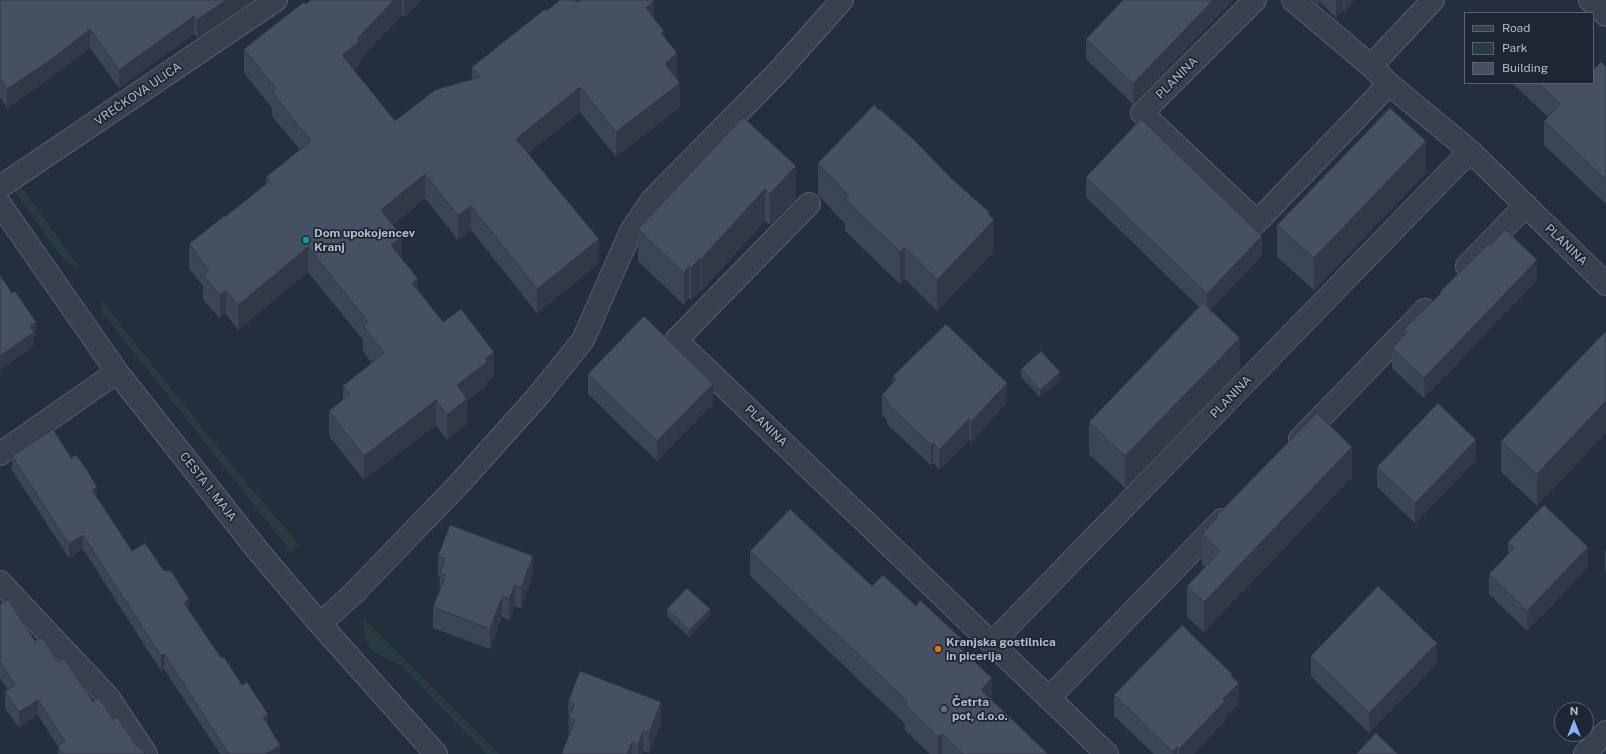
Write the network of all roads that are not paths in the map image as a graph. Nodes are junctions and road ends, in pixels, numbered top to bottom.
1 (276, 0) edge
2 (842, 0) edge
3 (1255, 0) edge
4 (1293, 0) edge
5 (1433, 0) edge
6 (1590, 0) edge
7 (1606, 15) edge
8 (1371, 66) junction
9 (1389, 84) junction
10 (1470, 151) junction
11 (0, 187) edge
12 (0, 204) edge
13 (809, 204) dead end
14 (1526, 206) junction
15 (1454, 280) edge
16 (1606, 284) edge
17 (1437, 297) edge
18 (117, 372) junction
19 (1288, 452) edge
20 (0, 454) edge
21 (1238, 503) edge
22 (0, 582) edge
23 (320, 624) junction
24 (992, 643) junction
25 (1049, 698) junction
26 (1606, 732) edge
27 (146, 754) edge
28 (436, 754) edge
29 (1108, 754) edge
30 (1585, 754) edge

1 - 11 street, VREČKOVA ULICA
2 - 23 street
3 - 9 street, PLANINA
4 - 8 street, PLANINA
5 - 8 street
6 - 7 street
8 - 9 street, PLANINA
9 - 10 street, PLANINA
10 - 14 street, PLANINA
10 - 24 street, PLANINA
12 - 18 street, CESTA 1. MAJA
13 - 24 street, PLANINA
14 - 15 street
14 - 16 street, PLANINA
17 - 19 street
18 - 20 street
18 - 23 street, CESTA 1. MAJA
21 - 25 street
22 - 27 street
23 - 28 street, CESTA 1. MAJA
24 - 25 street, PLANINA
25 - 29 street, PLANINA
26 - 30 street

